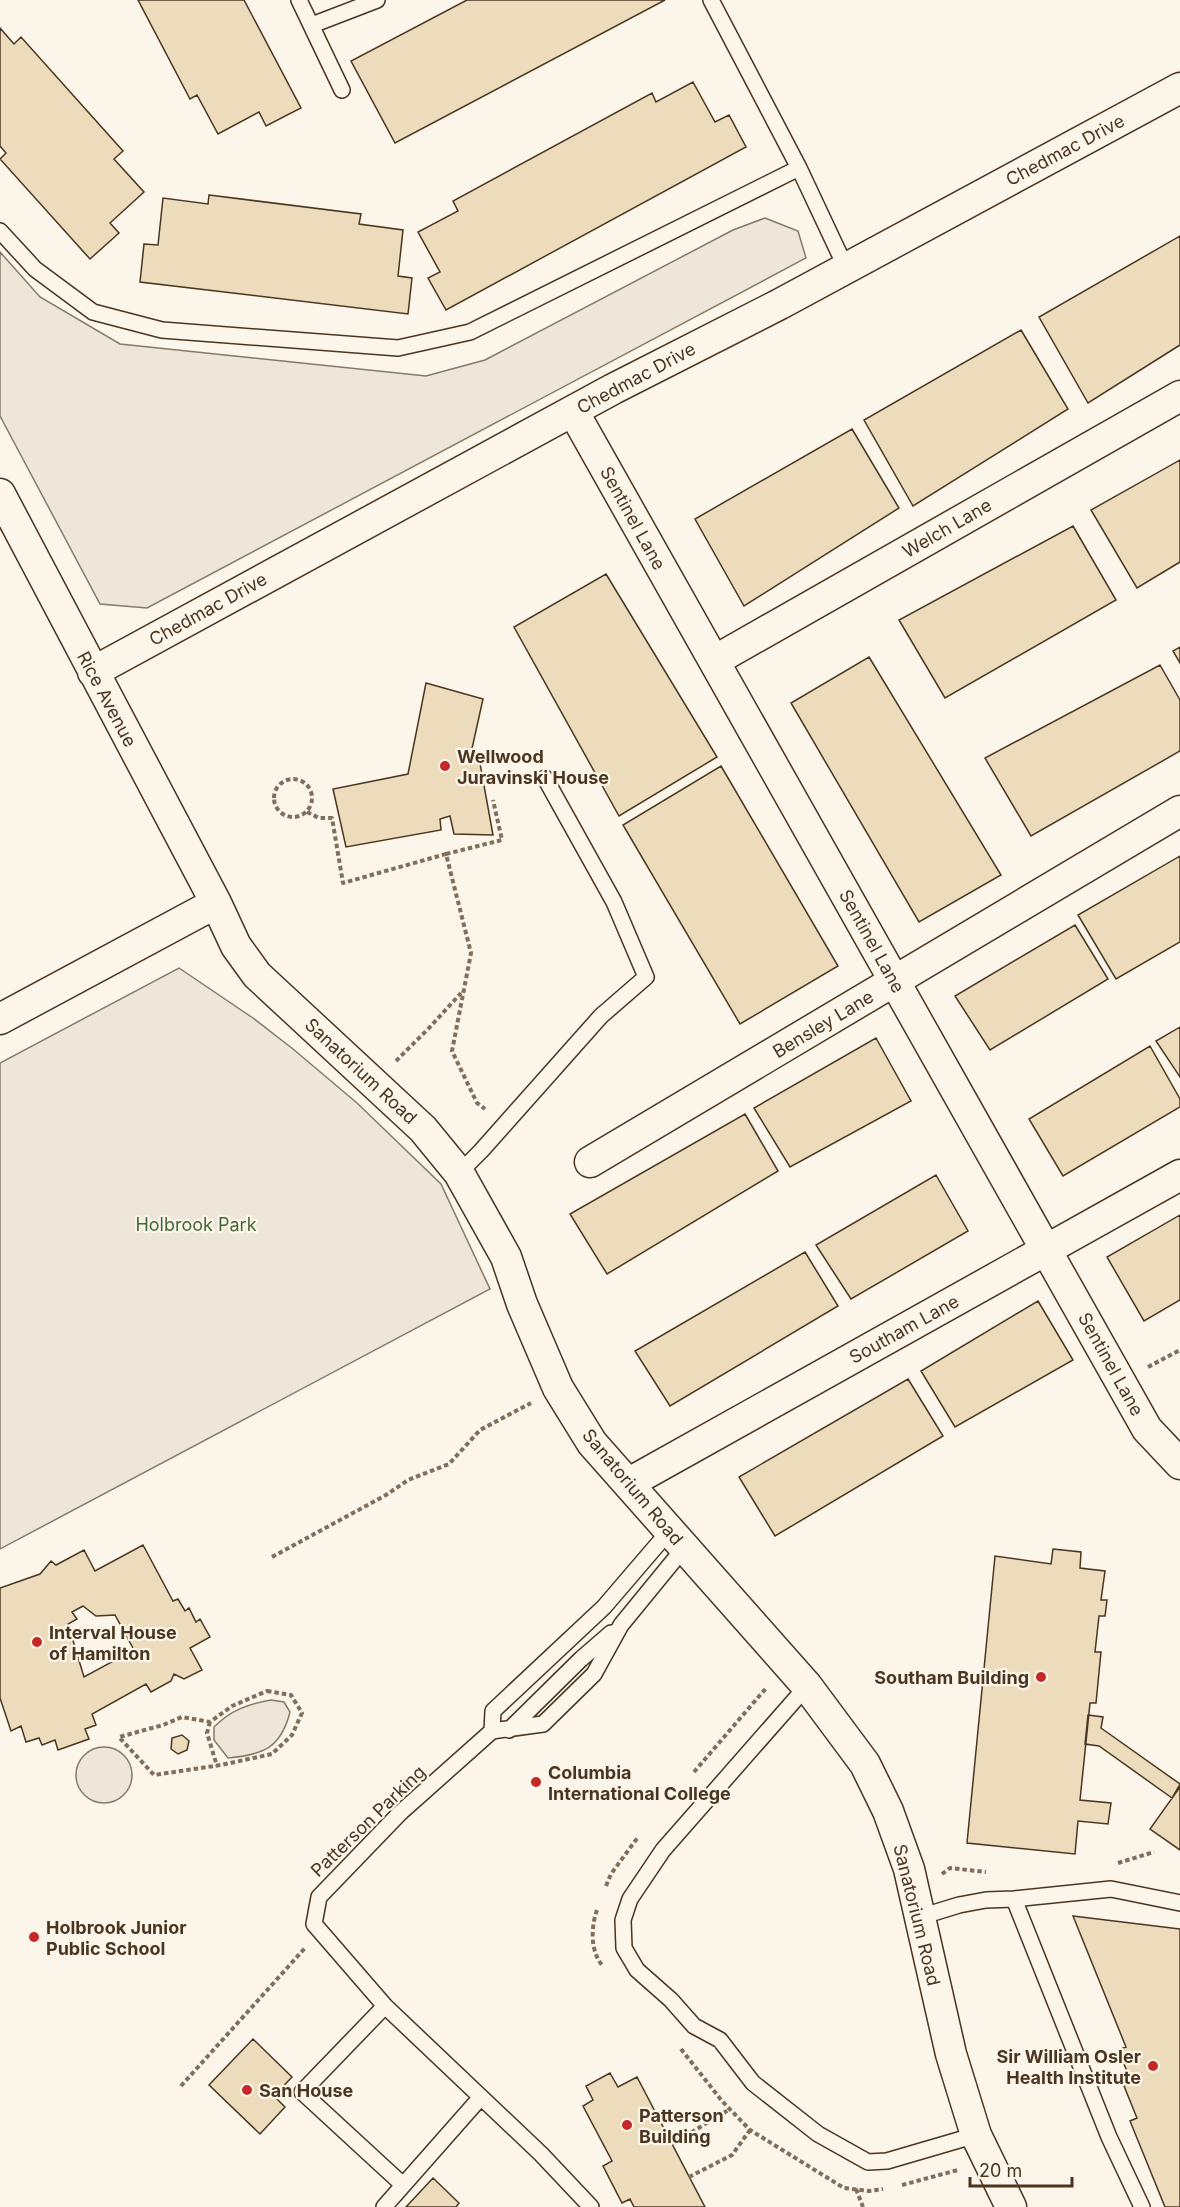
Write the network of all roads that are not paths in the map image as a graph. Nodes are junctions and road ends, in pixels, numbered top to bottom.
1 (299, 0) edge
2 (377, 0) edge
3 (711, 0) edge
4 (312, 25) junction
5 (1180, 88) edge
6 (342, 90) dead end
7 (799, 168) junction
8 (0, 231) edge
9 (846, 268) junction
10 (1180, 396) edge
11 (573, 411) junction
12 (0, 494) edge
13 (714, 661) junction
14 (93, 672) junction
15 (545, 778) dead end
16 (1180, 811) edge
17 (216, 903) junction
18 (894, 981) junction
19 (0, 1019) edge
20 (590, 1162) dead end
21 (459, 1173) junction
22 (1180, 1175) edge
23 (1046, 1250) junction
24 (1180, 1464) edge
25 (629, 1483) junction
26 (677, 1539) junction
27 (807, 1686) junction
28 (492, 1731) junction
29 (1014, 1899) junction
30 (1180, 1903) edge
31 (920, 1917) junction
32 (386, 2006) junction
33 (481, 2097) junction
34 (982, 2147) junction
35 (404, 2185) junction
36 (384, 2207) edge
37 (591, 2207) edge
38 (1011, 2207) edge
39 (1142, 2207) edge

1 - 4 lane
2 - 4 lane
3 - 7 lane
4 - 6 lane
5 - 9 street, Chedmac Drive
7 - 8 lane
7 - 9 lane
9 - 11 street, Chedmac Drive
10 - 13 street, Welch Lane
11 - 13 street, Sentinel Lane
11 - 14 street, Chedmac Drive
12 - 14 street, Rice Avenue
13 - 18 street, Sentinel Lane
14 - 17 street, Rice Avenue
15 - 21 lane
16 - 18 street, Bensley Lane
17 - 19 street
17 - 21 street, Sanatorium Road
18 - 20 street, Bensley Lane
18 - 23 street, Sentinel Lane
21 - 25 street, Sanatorium Road
22 - 23 street, Southam Lane
23 - 24 street, Sentinel Lane
23 - 25 street, Southam Lane
25 - 26 street, Sanatorium Road
26 - 27 street, Sanatorium Road
26 - 28 lane
26 - 28 lane
27 - 31 street, Sanatorium Road
27 - 34 lane
28 - 32 lane, Patterson Parking
29 - 30 lane
29 - 31 lane
29 - 39 lane
31 - 34 street, Sanatorium Road
32 - 33 lane
32 - 35 lane
33 - 35 lane
33 - 37 lane
34 - 38 street, Sanatorium Road
35 - 36 lane

